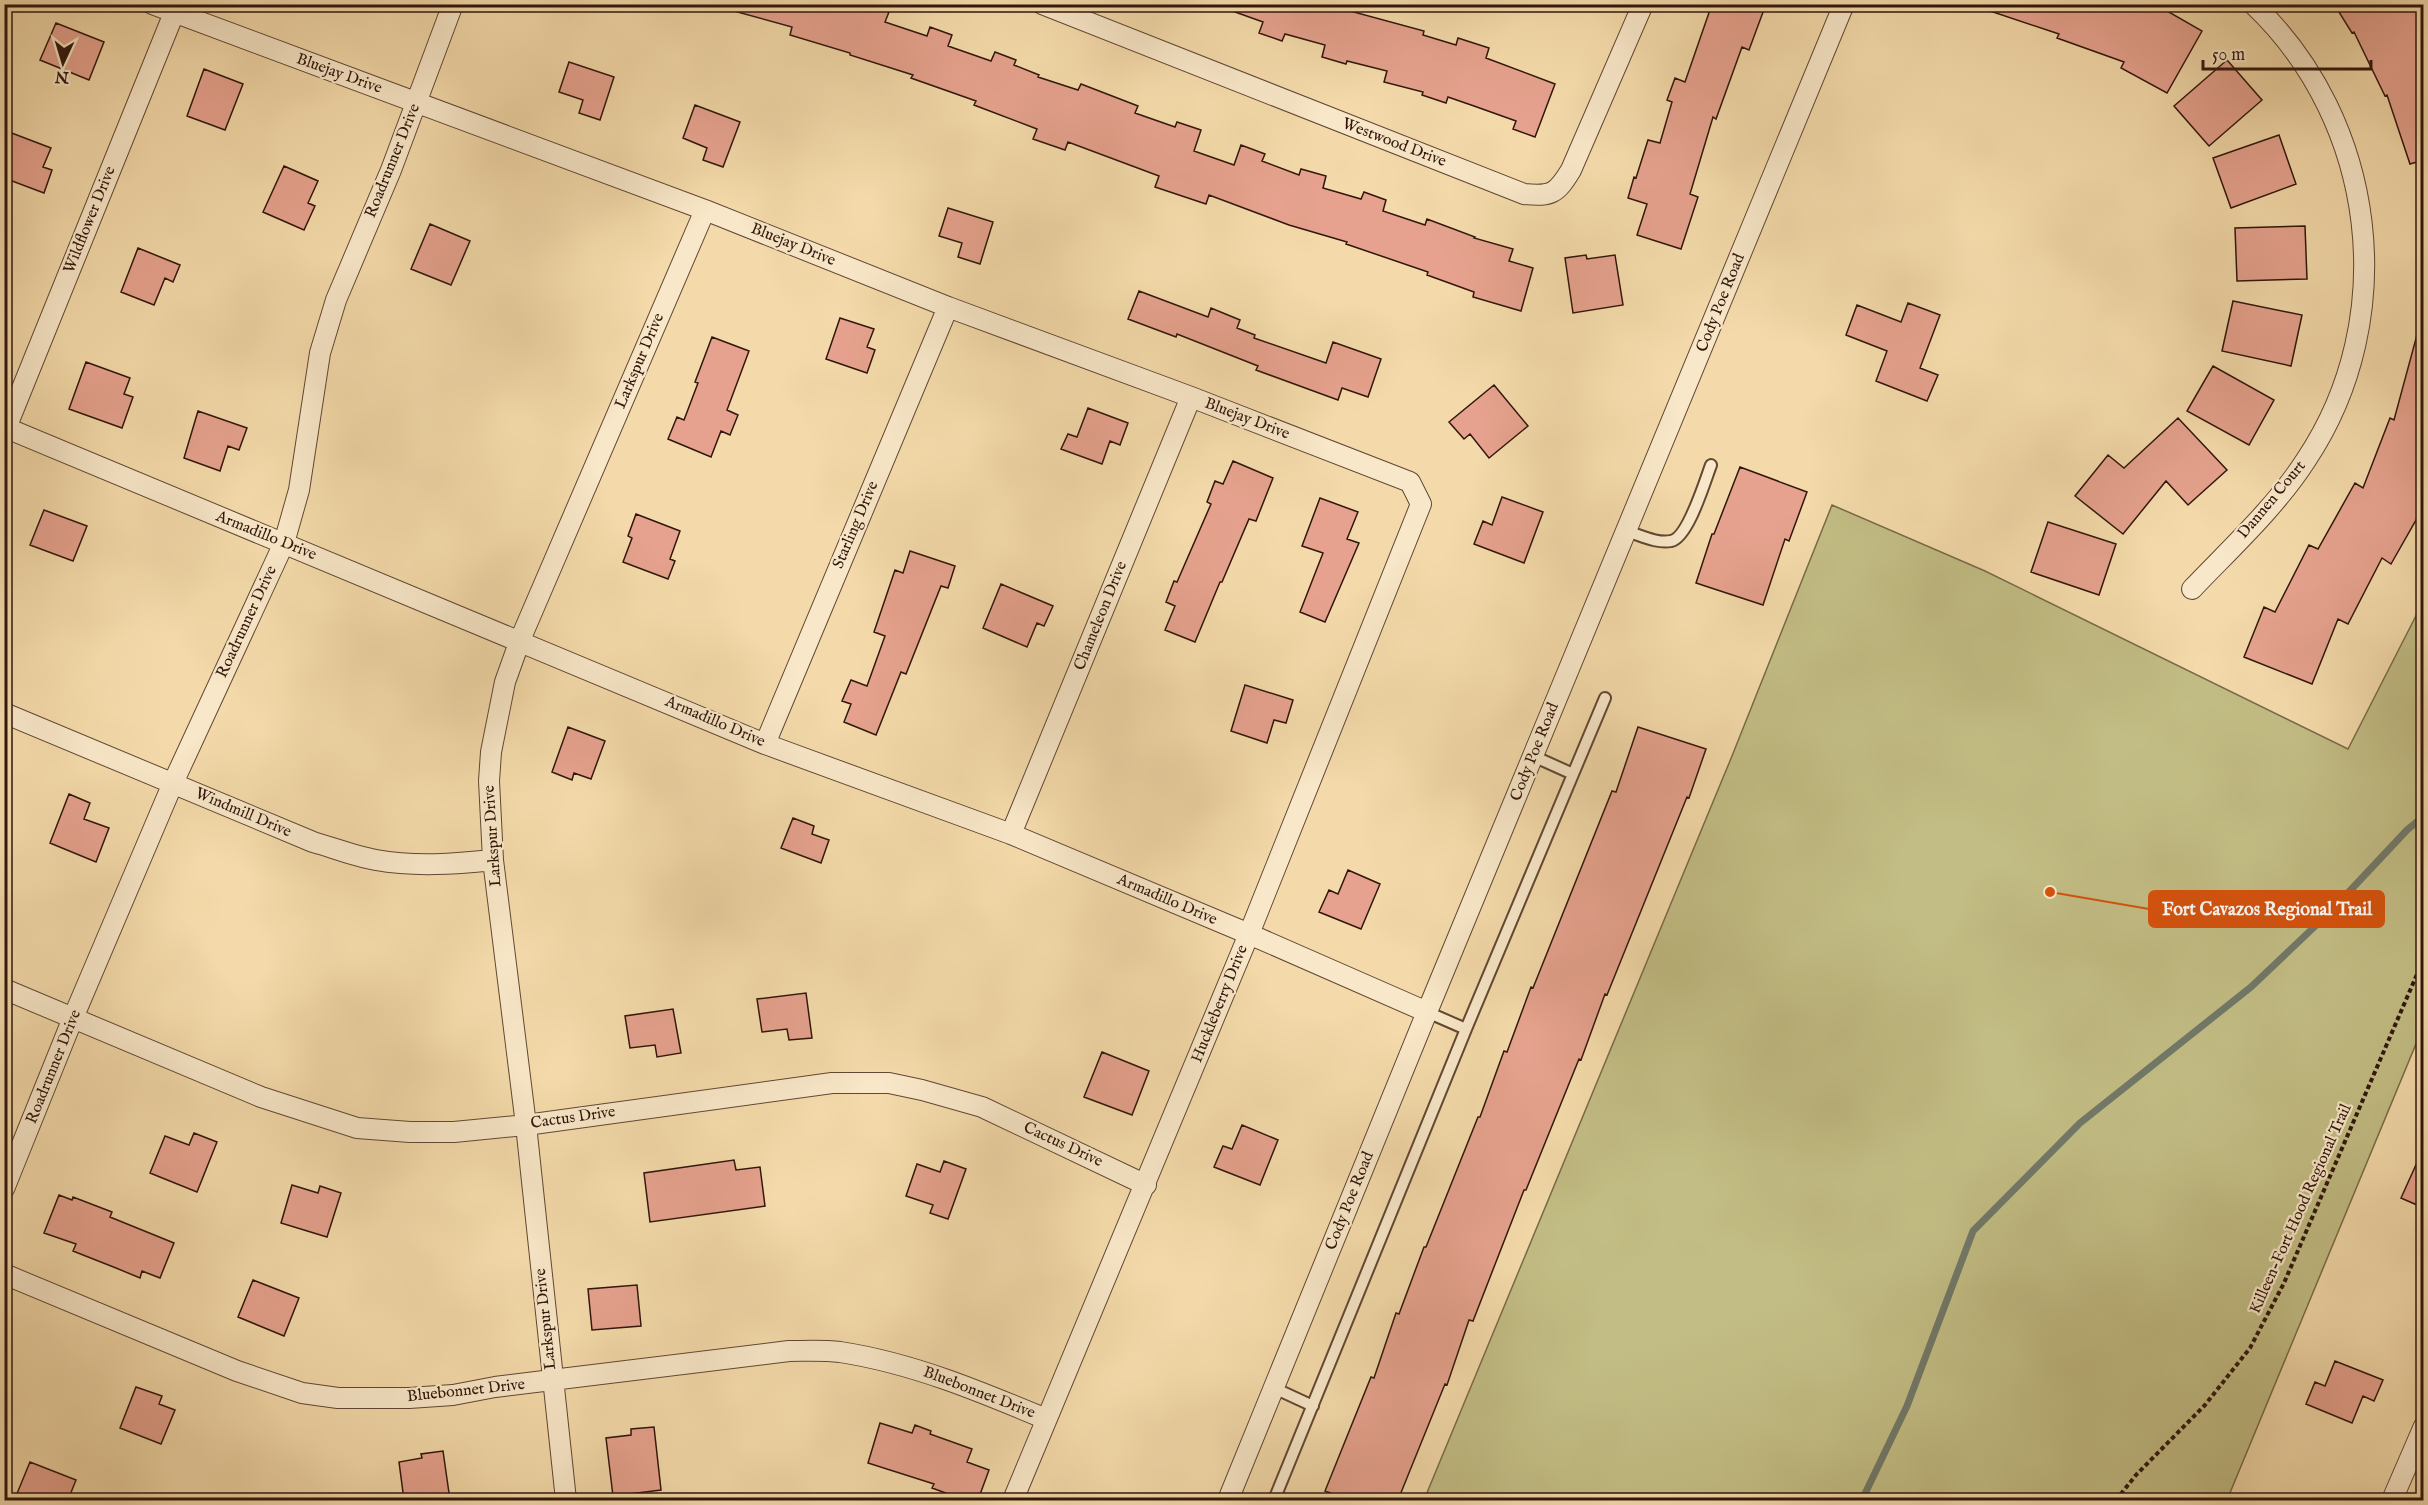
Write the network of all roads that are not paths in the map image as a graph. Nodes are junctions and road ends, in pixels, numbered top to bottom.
1 (152, 4) edge
2 (453, 4) edge
3 (1042, 4) edge
4 (1643, 4) edge
5 (1844, 4) edge
6 (2253, 4) edge
7 (174, 13) junction
8 (416, 103) junction
9 (705, 210) junction
10 (948, 307) junction
11 (1191, 397) junction
12 (5, 427) edge
13 (1711, 465) dead end
14 (1421, 504) joint
15 (1626, 531) junction
16 (284, 543) junction
17 (2192, 589) dead end
18 (520, 640) junction
19 (1605, 698) dead end
20 (4, 713) edge
21 (765, 744) junction
22 (1533, 756) junction
23 (1574, 774) junction
24 (173, 783) junction
25 (1011, 834) junction
26 (493, 860) junction
27 (1249, 934) junction
28 (4, 989) edge
29 (1427, 1012) junction
30 (73, 1018) junction
31 (1466, 1029) junction
32 (526, 1125) junction
33 (1146, 1185) junction
34 (4, 1189) edge
35 (4, 1274) edge
36 (552, 1382) junction
37 (1274, 1388) junction
38 (1313, 1406) junction
39 (1046, 1419) junction
40 (2424, 1426) edge
41 (566, 1500) edge
42 (1012, 1500) edge
43 (1228, 1500) edge
44 (1274, 1500) edge
45 (2392, 1500) edge

1 - 7 street, Bluejay Drive
2 - 8 street, Roadrunner Drive
3 - 4 street, Westwood Drive
5 - 15 street, Cody Poe Road
6 - 17 street, Dannen Court
7 - 8 street, Bluejay Drive
7 - 12 street, Wildflower Drive
8 - 9 street, Bluejay Drive
8 - 16 street, Roadrunner Drive
9 - 10 street, Bluejay Drive
9 - 18 street, Larkspur Drive
10 - 11 street, Bluejay Drive
10 - 21 street, Starling Drive
11 - 14 street, Bluejay Drive
11 - 25 street, Chameleon Drive
12 - 16 street, Armadillo Drive
13 - 15 lane
14 - 27 street, Huckleberry Drive
15 - 22 street, Cody Poe Road
16 - 18 street, Armadillo Drive
16 - 24 street, Roadrunner Drive
18 - 21 street, Armadillo Drive
18 - 26 street, Larkspur Drive
19 - 23 lane
20 - 24 street, Windmill Drive
21 - 25 street, Armadillo Drive
22 - 23 lane
22 - 29 street, Cody Poe Road
23 - 31 lane
24 - 26 street, Windmill Drive
24 - 30 street, Roadrunner Drive
25 - 27 street, Armadillo Drive
26 - 32 street, Larkspur Drive
27 - 29 street, Armadillo Drive
27 - 33 street, Huckleberry Drive
28 - 30 street, Cactus Drive
29 - 31 lane
29 - 37 street, Cody Poe Road
30 - 32 street, Cactus Drive
30 - 34 street, Roadrunner Drive
31 - 38 lane
32 - 33 street, Cactus Drive
32 - 36 street, Larkspur Drive
33 - 39 street, Huckleberry Drive
35 - 36 street, Bluebonnet Drive
36 - 39 street, Bluebonnet Drive
36 - 41 street, Larkspur Drive
37 - 38 lane
37 - 43 street, Cody Poe Road
38 - 44 lane
39 - 42 street, Huckleberry Drive
40 - 45 street

